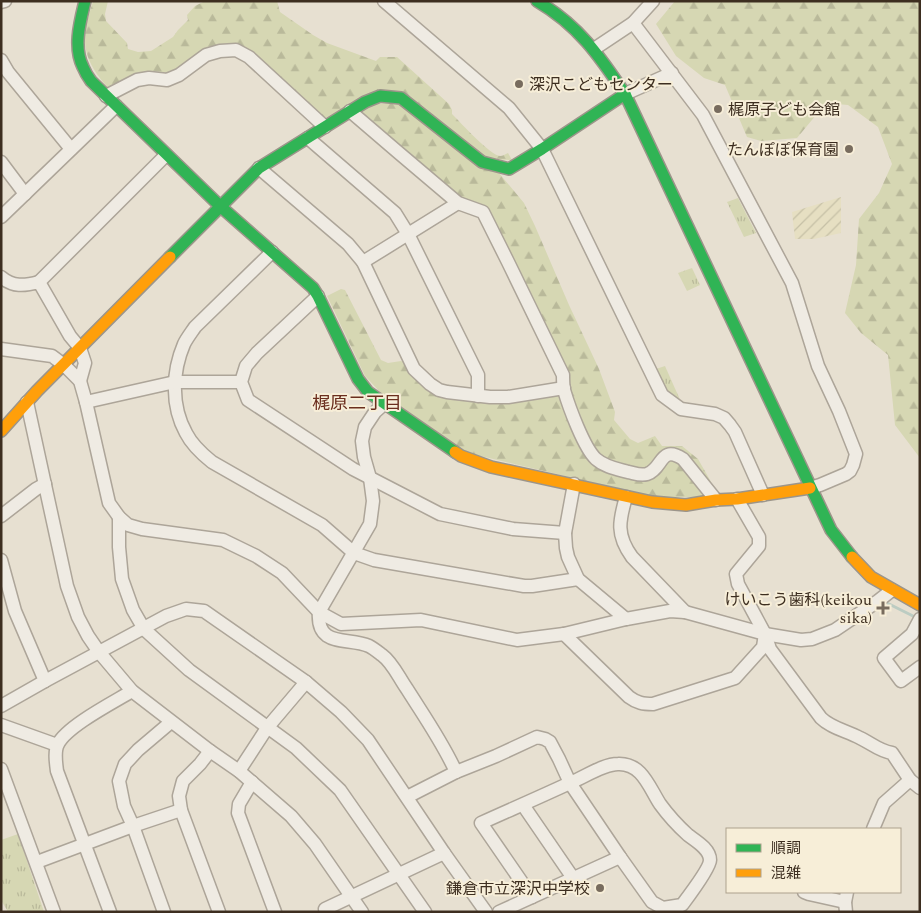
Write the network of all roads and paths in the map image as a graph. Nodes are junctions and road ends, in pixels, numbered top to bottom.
1 (85, 1) edge
2 (384, 1) edge
3 (537, 1) edge
4 (653, 1) edge
5 (633, 23) junction
6 (594, 49) junction
7 (1, 60) edge
8 (672, 73) junction
9 (625, 94) junction
10 (106, 96) junction
11 (116, 106) junction
12 (350, 110) junction
13 (325, 127) junction
14 (308, 138) junction
15 (71, 149) junction
16 (542, 149) junction
17 (166, 154) junction
18 (1, 162) edge
19 (259, 168) junction
20 (25, 194) junction
21 (458, 203) junction
22 (220, 206) junction
23 (1, 217) edge
24 (408, 234) junction
25 (272, 252) junction
26 (362, 262) junction
27 (1, 277) edge
28 (38, 282) junction
29 (318, 296) junction
30 (80, 348) junction
31 (1, 349) edge
32 (64, 365) junction
33 (80, 381) junction
34 (175, 382) junction
35 (241, 382) junction
36 (564, 388) junction
37 (478, 396) junction
38 (27, 402) junction
39 (86, 402) junction
40 (384, 404) junction
41 (1, 432) edge
42 (370, 478) junction
43 (45, 484) junction
44 (574, 484) junction
45 (810, 488) junction
46 (762, 495) junction
47 (626, 497) junction
48 (737, 499) junction
49 (716, 500) junction
50 (1, 516) edge
51 (119, 517) junction
52 (565, 533) junction
53 (354, 553) junction
54 (1, 560) edge
55 (578, 579) junction
56 (892, 590) junction
57 (920, 605) edge
58 (319, 612) junction
59 (685, 612) junction
60 (626, 619) junction
61 (920, 619) edge
62 (144, 629) junction
63 (564, 634) junction
64 (765, 634) junction
65 (99, 652) junction
66 (920, 667) edge
67 (45, 681) junction
68 (306, 682) junction
69 (132, 691) junction
70 (1, 706) edge
71 (171, 722) junction
72 (1, 725) edge
73 (267, 728) junction
74 (57, 745) junction
75 (210, 751) junction
76 (1, 770) edge
77 (239, 771) junction
78 (456, 772) junction
79 (252, 782) junction
80 (570, 783) junction
81 (917, 786) edge
82 (406, 797) junction
83 (522, 805) junction
84 (181, 810) junction
85 (133, 826) junction
86 (873, 828) edge
87 (84, 844) junction
88 (444, 853) junction
89 (620, 857) junction
90 (37, 862) junction
91 (399, 874) junction
92 (574, 878) junction
93 (807, 893) edge
94 (352, 897) junction
95 (532, 897) junction
96 (846, 902) edge
97 (325, 909) dead end
98 (54, 912) edge
99 (110, 912) edge
100 (164, 912) edge
101 (219, 912) edge
102 (275, 912) edge
103 (362, 912) edge
104 (425, 912) edge
105 (486, 912) edge
106 (499, 912) edge

1 - 10 street
2 - 16 street
3 - 6 street
4 - 5 street
5 - 6 street
5 - 8 street
6 - 9 street
7 - 15 street
8 - 9 street
8 - 45 street
9 - 16 street
9 - 45 street
10 - 11 street
10 - 13 street
11 - 15 street
11 - 17 street
12 - 13 street
12 - 16 street
12 - 21 street
13 - 14 street
14 - 19 street
14 - 24 street
15 - 20 street
16 - 46 street
17 - 22 street
17 - 28 street
18 - 20 street
19 - 22 street
19 - 26 street
20 - 23 street
21 - 24 street
21 - 36 street
22 - 25 street
22 - 30 street
24 - 26 street
24 - 37 street
25 - 29 street
25 - 34 street
26 - 37 street
27 - 28 street
28 - 30 street
29 - 35 street
29 - 40 street
30 - 32 street
30 - 33 street
31 - 32 street
32 - 33 street
32 - 38 street
33 - 39 street
34 - 35 street
34 - 39 street
34 - 53 street
35 - 42 street
36 - 37 street
36 - 49 street
38 - 41 street
38 - 43 street
39 - 51 street
40 - 42 street
40 - 44 street
42 - 52 street
42 - 53 street
43 - 50 street
43 - 65 street
44 - 47 street
44 - 52 street
45 - 46 street
45 - 56 street
46 - 48 street
47 - 49 street
47 - 59 street
48 - 49 street
48 - 64 street
51 - 58 street
51 - 62 street
52 - 55 street
53 - 55 street
53 - 58 street
54 - 67 street
55 - 60 street
56 - 57 street
56 - 64 street
58 - 63 street
58 - 78 street
59 - 60 street
59 - 64 street
60 - 63 street
61 - 66 street
62 - 65 street
62 - 68 street
62 - 73 street
63 - 64 street
64 - 81 street
65 - 67 street
65 - 69 street
67 - 70 street
68 - 73 street
68 - 82 street
69 - 71 street
69 - 74 street
71 - 75 street
71 - 85 street
72 - 74 street
73 - 77 street
73 - 91 street
74 - 87 street
75 - 77 street
75 - 84 street
76 - 90 street
77 - 79 street
78 - 80 street
78 - 82 street
79 - 94 street
79 - 102 street
80 - 83 street
80 - 89 street
80 - 89 street
81 - 86 street
82 - 88 street
83 - 92 street
83 - 95 street
84 - 85 street
84 - 101 street
85 - 87 street
85 - 100 street
87 - 90 street
87 - 99 street
88 - 91 street
88 - 105 street
89 - 92 street
90 - 98 street
91 - 94 street
91 - 104 street
92 - 95 street
93 - 96 street
94 - 97 street
94 - 103 street
95 - 106 street

